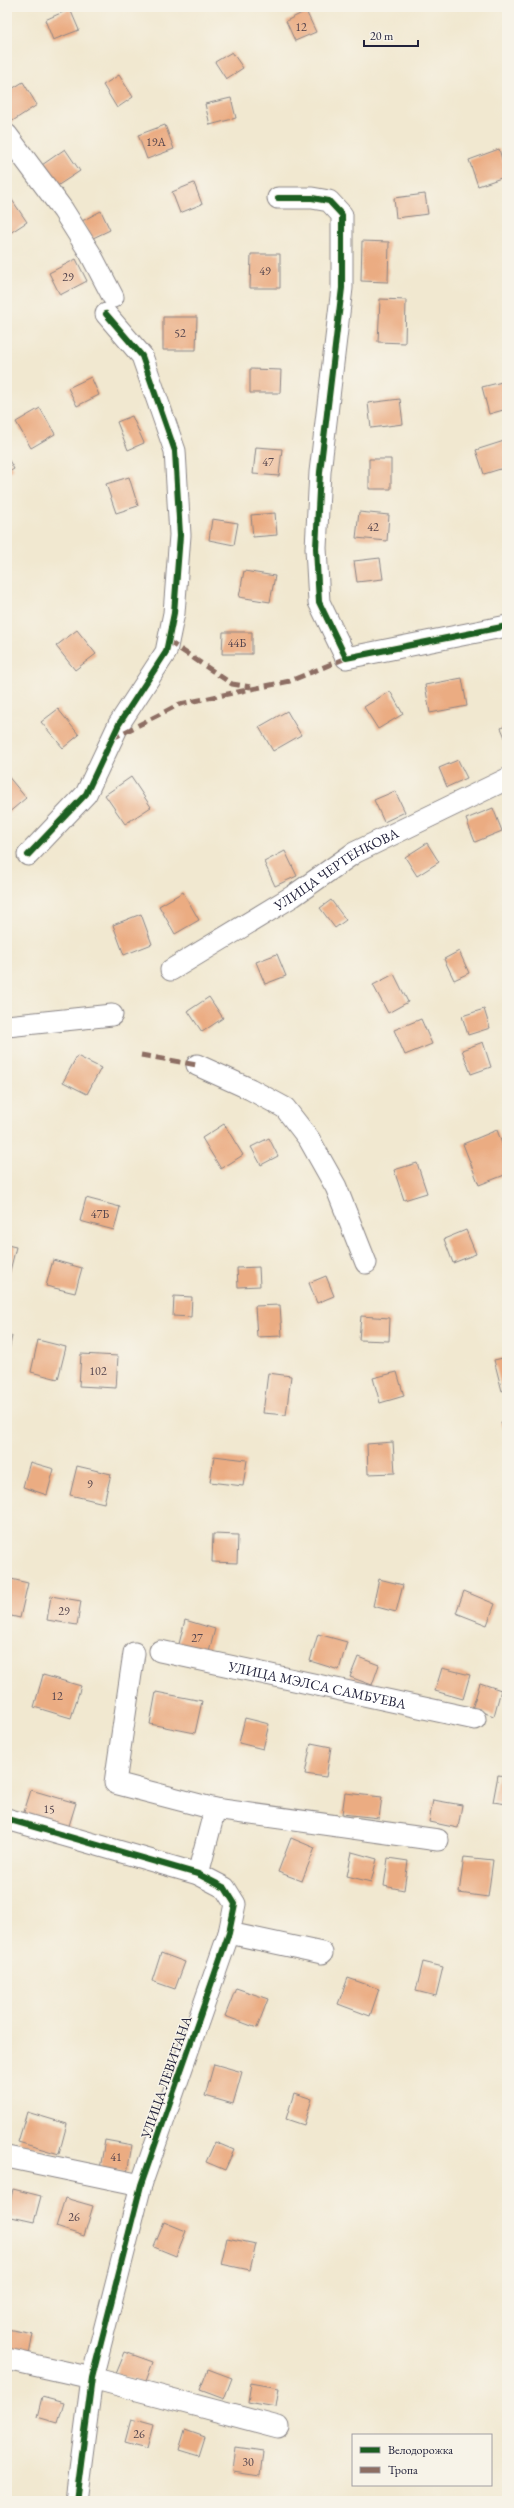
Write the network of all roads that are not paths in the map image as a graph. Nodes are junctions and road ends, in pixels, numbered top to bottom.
1 (7, 135) edge
2 (278, 198) dead end
3 (507, 626) edge
4 (507, 779) edge
5 (28, 855) dead end
6 (171, 970) dead end
7 (112, 1015) dead end
8 (7, 1026) edge
9 (197, 1065) dead end
10 (366, 1263) dead end
11 (160, 1651) dead end
12 (134, 1653) dead end
13 (474, 1719) dead end
14 (216, 1809) junction
15 (7, 1819) edge
16 (438, 1840) dead end
17 (198, 1874) junction
18 (229, 1933) junction
19 (322, 1953) dead end
20 (7, 2157) edge
21 (141, 2185) junction
22 (7, 2360) edge
23 (92, 2378) junction
24 (278, 2428) dead end
25 (76, 2501) edge

1 - 5 street
2 - 3 street
4 - 6 street, УЛИЦА ЧЕРТЕНКОВА
7 - 8 street
9 - 10 street
11 - 13 street, УЛИЦА МЭЛСА САМБУЕВА
12 - 14 street
14 - 16 street
14 - 17 street
15 - 17 street, УЛИЦА ЛЕВИТАНА
17 - 18 street, УЛИЦА ЛЕВИТАНА
18 - 19 street
18 - 21 street, УЛИЦА ЛЕВИТАНА
20 - 21 street
21 - 23 street, УЛИЦА ЛЕВИТАНА
22 - 23 street
23 - 24 street
23 - 25 street, УЛИЦА ЛЕВИТАНА

